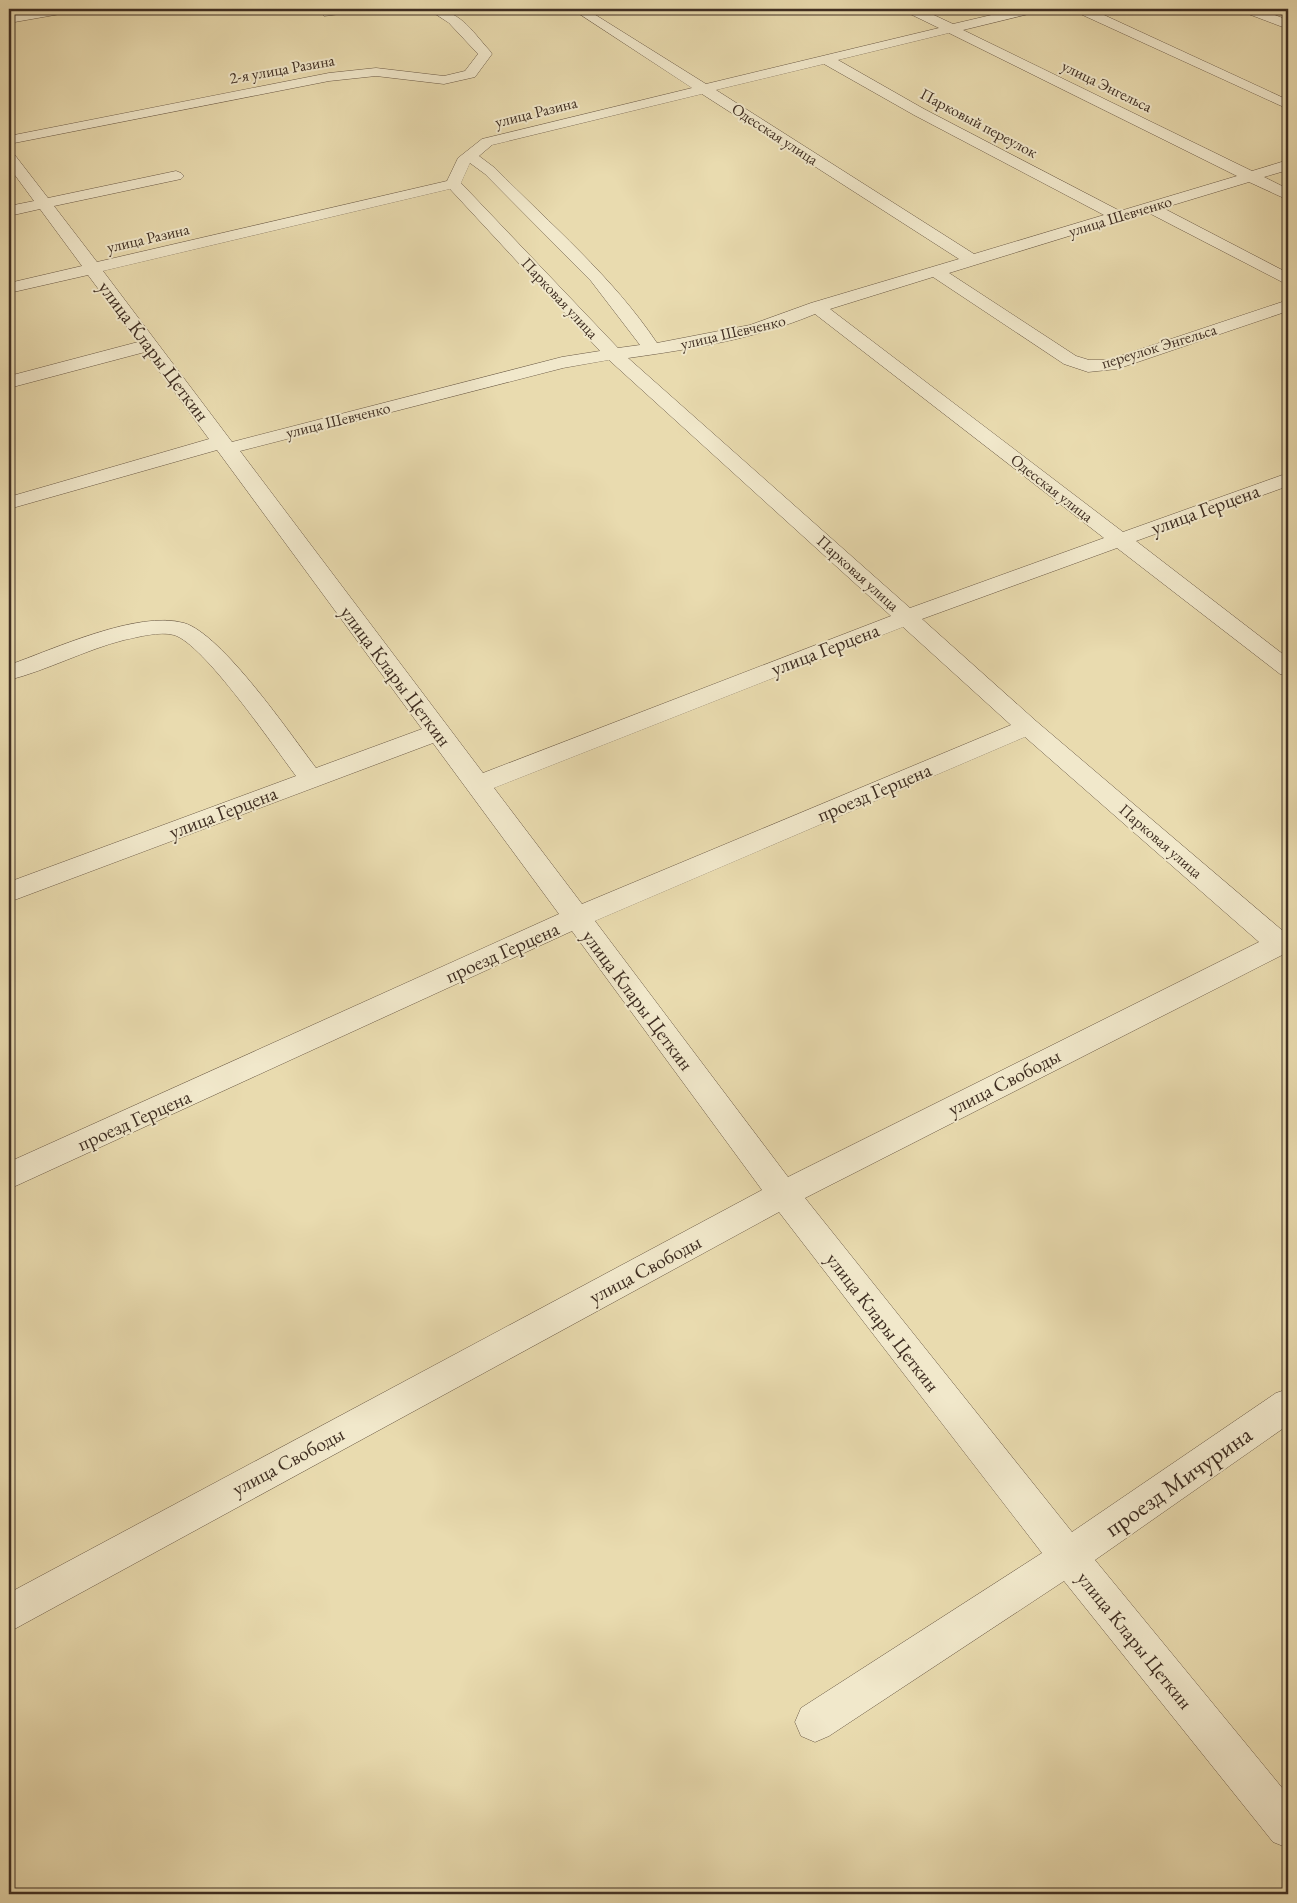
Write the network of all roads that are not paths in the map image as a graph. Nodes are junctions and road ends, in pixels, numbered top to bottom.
1 (66, 9) edge
2 (348, 9) edge
3 (434, 9) edge
4 (578, 9) edge
5 (911, 9) edge
6 (1032, 9) edge
7 (1081, 9) edge
8 (1248, 9) edge
9 (329, 13) dead end
10 (9, 19) edge
11 (1288, 25) edge
12 (950, 28) junction
13 (826, 59) junction
14 (704, 88) junction
15 (1288, 105) edge
16 (9, 140) edge
17 (470, 156) junction
18 (9, 157) edge
19 (1288, 165) edge
20 (176, 176) dead end
21 (1251, 176) junction
22 (453, 184) junction
23 (1288, 195) edge
24 (43, 204) junction
25 (1149, 207) junction
26 (9, 211) edge
27 (1118, 216) junction
28 (972, 260) junction
29 (92, 269) junction
30 (935, 271) junction
31 (1288, 280) edge
32 (9, 288) edge
33 (1288, 305) edge
34 (817, 306) junction
35 (149, 345) junction
36 (652, 349) junction
37 (612, 353) junction
38 (9, 382) edge
39 (224, 445) junction
40 (1288, 479) edge
41 (9, 503) edge
42 (1119, 539) junction
43 (907, 618) junction
44 (1288, 669) edge
45 (9, 673) edge
46 (1028, 726) junction
47 (438, 732) junction
48 (311, 779) junction
49 (477, 785) junction
50 (9, 892) edge
51 (576, 918) junction
52 (1284, 942) edge
53 (9, 1176) edge
54 (782, 1194) junction
55 (1288, 1405) edge
56 (1068, 1557) junction
57 (9, 1613) edge
58 (815, 1722) dead end
59 (1288, 1827) edge

1 - 10 street
2 - 9 street
3 - 16 street, 2-я улица Разина
4 - 14 street, Одесская улица
5 - 12 street, улица Энгельса
6 - 12 street, улица Разина
7 - 15 street
8 - 11 street
12 - 13 street, улица Разина
12 - 21 street, улица Энгельса
13 - 14 street, улица Разина
13 - 27 street, Парковый переулок
14 - 17 street, улица Разина
14 - 28 street, Одесская улица
17 - 22 street, улица Разина
17 - 36 street
18 - 24 street, улица Клары Цеткин
19 - 21 street, улица Шевченко
20 - 24 street
21 - 23 street, улица Энгельса
21 - 25 street, улица Шевченко
22 - 29 street, улица Разина
22 - 37 street, Парковая улица
24 - 26 street
24 - 29 street, улица Клары Цеткин
25 - 27 street, улица Шевченко
25 - 31 street
27 - 28 street, улица Шевченко
28 - 30 street, улица Шевченко
29 - 32 street, улица Разина
29 - 35 street, улица Клары Цеткин
30 - 33 street, переулок Энгельса
30 - 34 street, улица Шевченко
34 - 36 street, улица Шевченко
34 - 42 street, Одесская улица
35 - 38 street
35 - 39 street, улица Клары Цеткин
36 - 37 street, улица Шевченко
37 - 39 street, улица Шевченко
37 - 43 street, Парковая улица
39 - 41 street, улица Шевченко
39 - 47 street, улица Клары Цеткин
40 - 42 street, улица Герцена
42 - 43 street, улица Герцена
42 - 44 street, Одесская улица
43 - 46 street, Парковая улица
43 - 49 street, улица Герцена
45 - 48 street
46 - 51 street, проезд Герцена
46 - 52 street, Парковая улица
47 - 48 street, улица Герцена
47 - 49 street, улица Клары Цеткин
48 - 50 street, улица Герцена
49 - 51 street, улица Клары Цеткин
51 - 53 street, проезд Герцена
51 - 54 street, улица Клары Цеткин
52 - 54 street, улица Свободы
54 - 56 street, улица Клары Цеткин
54 - 57 street, улица Свободы
55 - 56 street, проезд Мичурина
56 - 58 street, проезд Мичурина
56 - 59 street, улица Клары Цеткин

